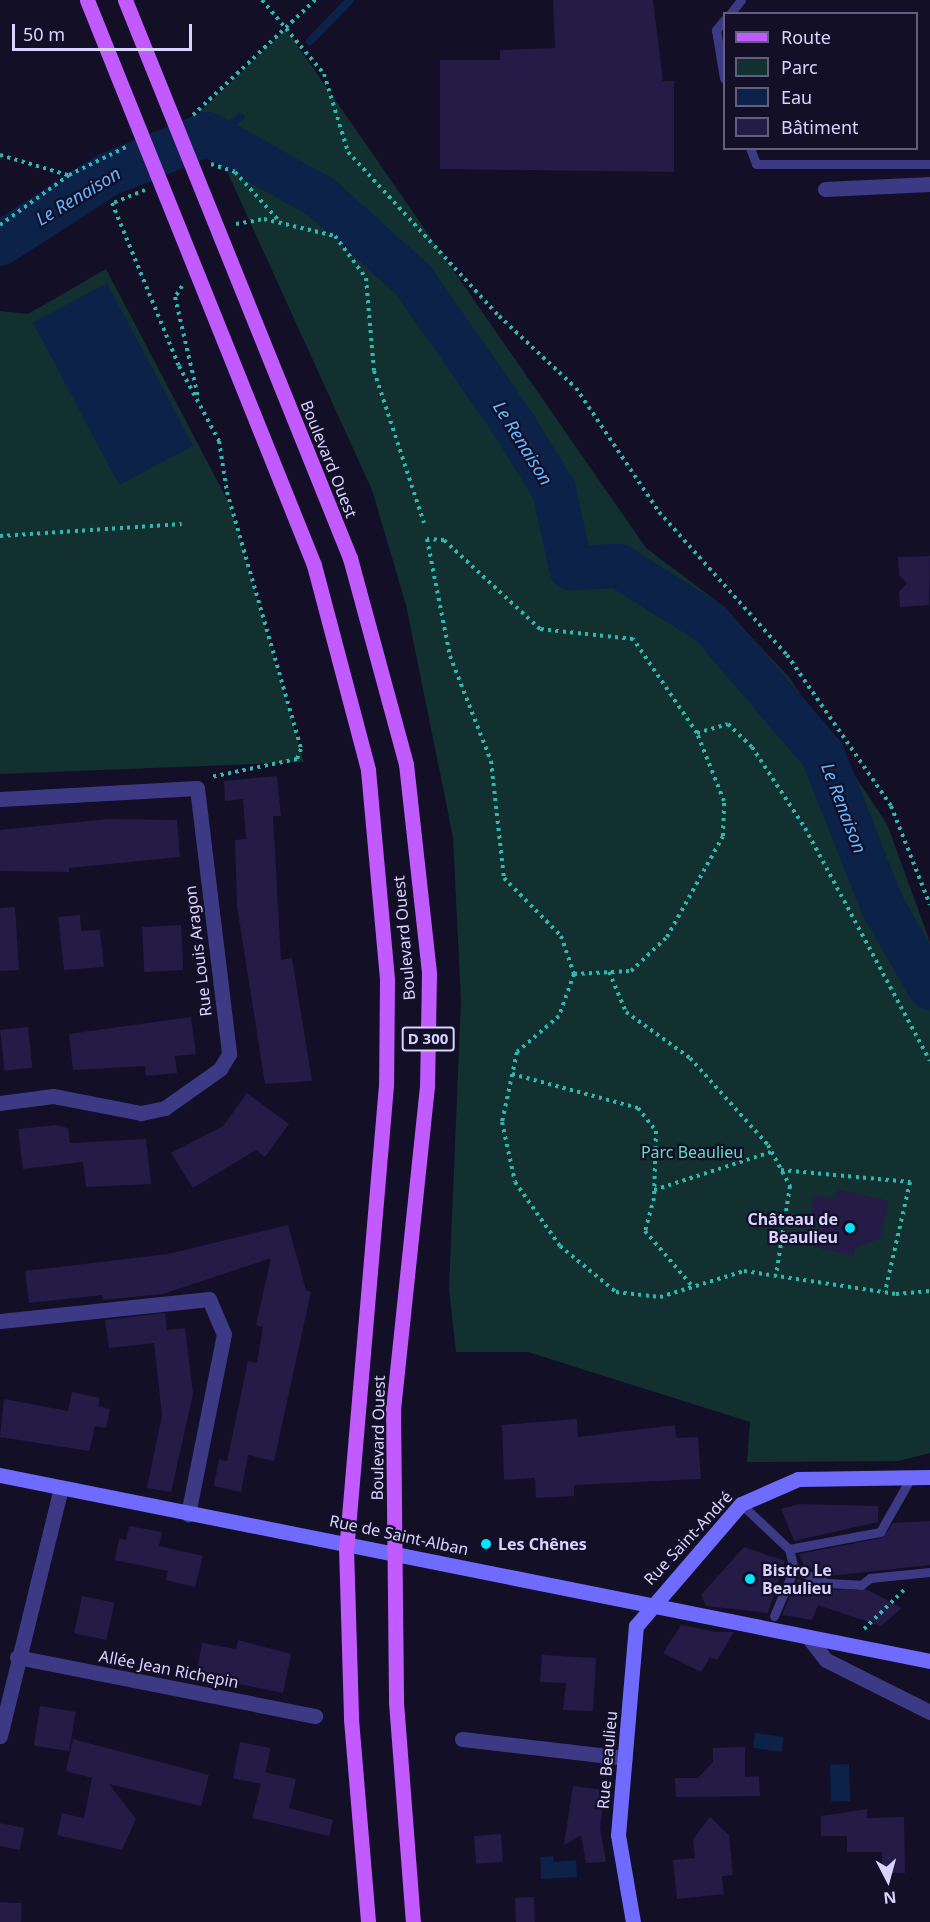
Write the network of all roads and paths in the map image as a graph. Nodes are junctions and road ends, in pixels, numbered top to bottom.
1 (87, 0) edge
2 (125, 0) edge
3 (262, 0) edge
4 (741, 0) edge
5 (732, 12) edge
6 (723, 21) edge
7 (723, 72) edge
8 (751, 150) edge
9 (0, 155) edge
10 (930, 164) edge
11 (205, 166) dead end
12 (69, 175) dead end
13 (930, 184) edge
14 (153, 186) dead end
15 (825, 189) dead end
16 (281, 223) junction
17 (214, 228) junction
18 (193, 270) junction
19 (199, 404) junction
20 (424, 523) dead end
21 (182, 524) dead end
22 (0, 536) edge
23 (697, 733) junction
24 (197, 788) junction
25 (0, 799) edge
26 (930, 905) edge
27 (609, 972) junction
28 (574, 974) junction
29 (930, 1061) edge
30 (512, 1074) junction
31 (0, 1103) edge
32 (771, 1152) junction
33 (781, 1170) junction
34 (654, 1190) junction
35 (776, 1275) junction
36 (693, 1287) junction
37 (930, 1291) edge
38 (885, 1292) junction
39 (0, 1321) edge
40 (0, 1475) edge
41 (930, 1477) edge
42 (909, 1482) junction
43 (61, 1488) junction
44 (741, 1504) junction
45 (188, 1514) junction
46 (789, 1549) junction
47 (794, 1569) junction
48 (930, 1572) edge
49 (899, 1596) dead end
50 (652, 1606) junction
51 (774, 1616) dead end
52 (807, 1637) junction
53 (850, 1646) junction
54 (17, 1657) junction
55 (930, 1661) edge
56 (7, 1674) edge
57 (930, 1712) edge
58 (315, 1716) dead end
59 (0, 1736) edge
60 (462, 1739) dead end
61 (625, 1758) junction
62 (368, 1922) edge
63 (413, 1922) edge
64 (633, 1922) edge

1 - 18 main road, Boulevard Ouest / D 300
2 - 17 main road, Boulevard Ouest / D 300
3 - 26 path
4 - 5 lane
6 - 7 lane
8 - 10 lane
9 - 12 path
11 - 16 path
13 - 15 street
14 - 19 path
16 - 17 path
16 - 20 path
17 - 63 main road, Boulevard Ouest / D 300
18 - 19 path
18 - 62 main road, Boulevard Ouest / D 300
19 - 24 path
21 - 22 path
23 - 27 path
23 - 28 path
23 - 29 path
24 - 25 street
24 - 31 street, Rue Louis Aragon
27 - 28 path
27 - 32 path
28 - 30 path
30 - 34 path
30 - 36 path
32 - 33 path
32 - 34 path
33 - 35 path
33 - 38 path
34 - 36 path
35 - 36 path
35 - 38 path
37 - 38 path
39 - 45 street
40 - 43 street, Rue de Saint-Alban
41 - 42 street, Rue Saint-André
42 - 44 street, Rue Saint-André
42 - 46 lane
43 - 45 street, Rue de Saint-Alban
43 - 54 street
44 - 46 lane
44 - 50 street, Rue Saint-André
45 - 50 street, Rue de Saint-Alban
46 - 47 lane
47 - 48 lane
47 - 51 lane
49 - 53 path
50 - 52 street, Rue de Saint-Alban
50 - 61 street, Rue Beaulieu
52 - 53 street, Rue de Saint-Alban
52 - 57 street
53 - 55 street, Rue de Saint-Alban
54 - 56 street
54 - 58 street, Allée Jean Richepin
56 - 59 street
60 - 61 street
61 - 64 street, Rue Beaulieu

